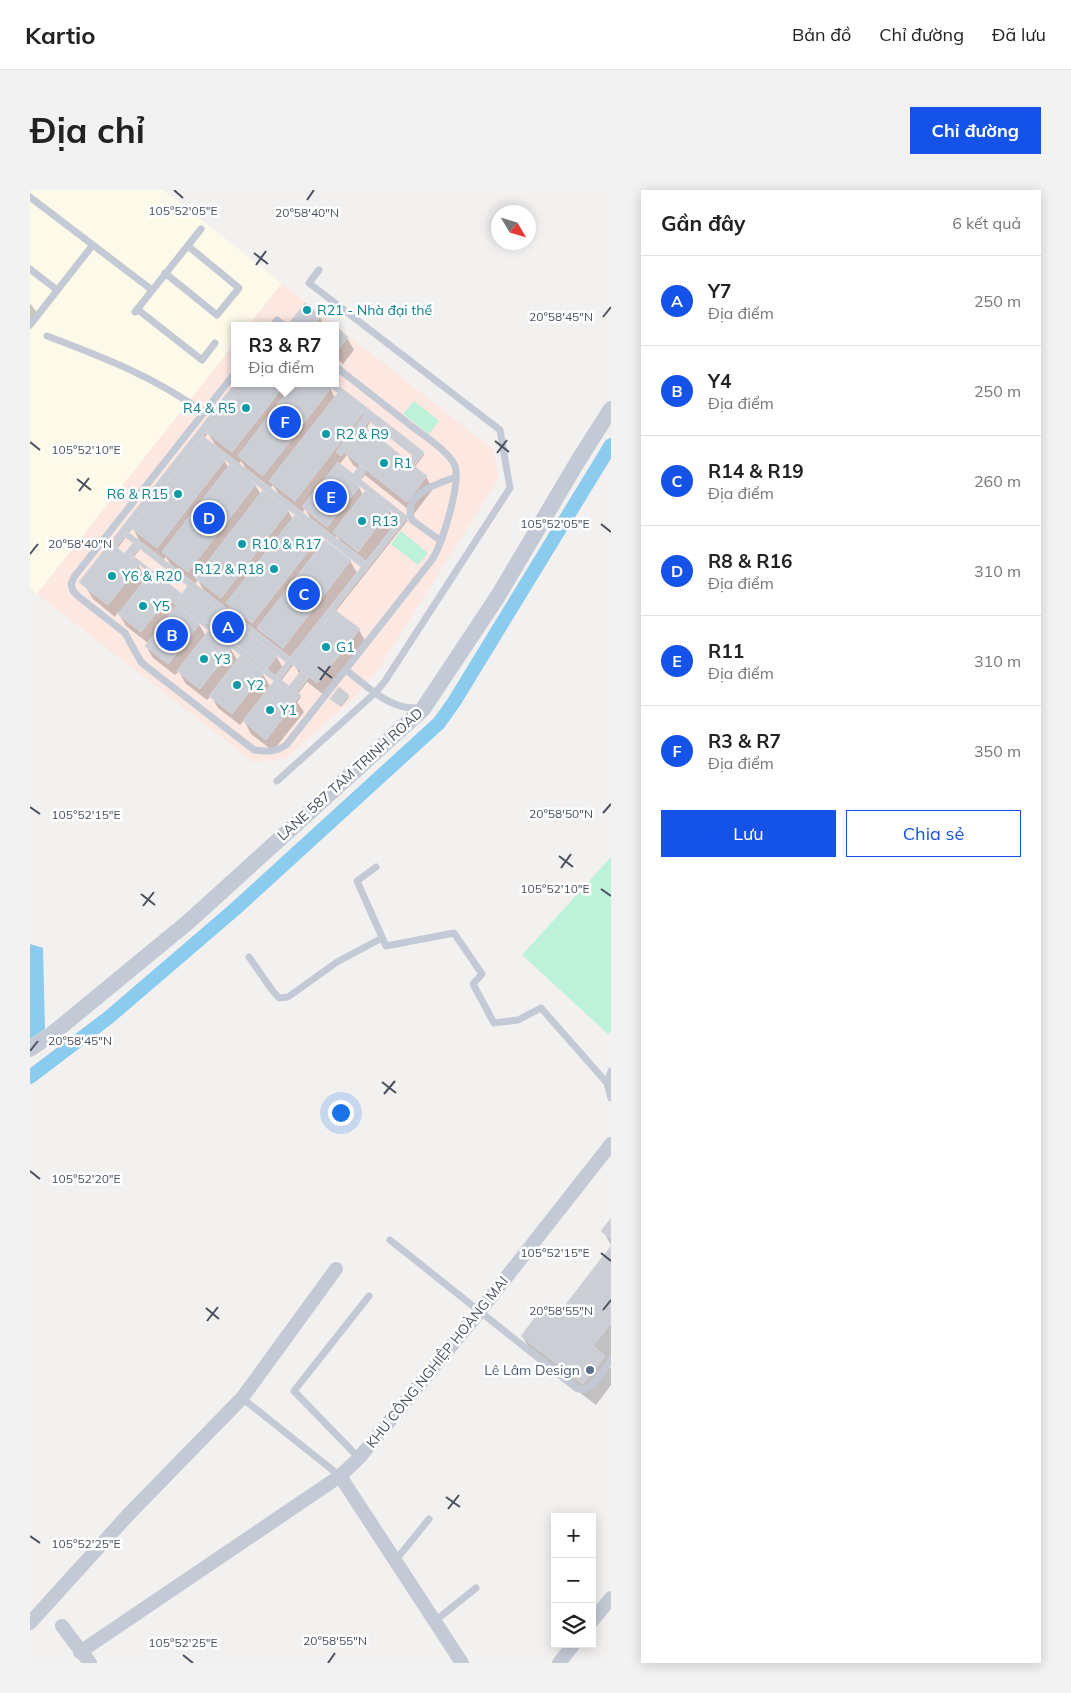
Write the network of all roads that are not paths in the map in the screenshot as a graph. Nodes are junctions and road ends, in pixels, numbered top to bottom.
1 (34, 190) edge
2 (30, 196) edge
3 (201, 229) dead end
4 (92, 246) junction
5 (188, 246) junction
6 (30, 269) edge
7 (319, 270) dead end
8 (165, 274) junction
9 (57, 290) junction
10 (152, 290) junction
11 (30, 325) edge
12 (47, 336) dead end
13 (215, 343) dead end
14 (339, 369) edge
15 (231, 378) edge
16 (611, 409) edge
17 (204, 413) junction
18 (456, 477) junction
19 (441, 541) junction
20 (346, 670) junction
21 (375, 693) junction
22 (423, 709) junction
23 (277, 781) dead end
24 (376, 867) dead end
25 (382, 938) junction
26 (249, 957) dead end
27 (30, 1049) edge
28 (611, 1071) edge
29 (607, 1083) junction
30 (611, 1098) edge
31 (609, 1151) edge
32 (390, 1240) dead end
33 (336, 1269) dead end
34 (369, 1296) dead end
35 (479, 1312) junction
36 (611, 1360) edge
37 (242, 1398) junction
38 (359, 1458) junction
39 (340, 1476) junction
40 (429, 1519) dead end
41 (396, 1561) junction
42 (476, 1588) dead end
43 (611, 1598) edge
44 (596, 1616) edge
45 (435, 1621) junction
46 (30, 1622) edge
47 (62, 1626) dead end
48 (571, 1648) edge
49 (85, 1658) edge
50 (462, 1663) edge
51 (559, 1663) edge

1 - 2 lane
2 - 4 lane
3 - 5 lane
4 - 9 lane
4 - 10 lane
5 - 8 lane
5 - 8 lane
6 - 9 lane
7 - 21 lane
8 - 10 lane
9 - 11 lane
10 - 13 lane
12 - 17 lane
14 - 18 lane
15 - 17 lane
16 - 22 street, LANE 587 TAM TRINH ROAD
17 - 20 lane
18 - 19 lane
18 - 19 lane
19 - 20 lane
20 - 21 lane
21 - 22 lane
21 - 23 lane
22 - 27 street, LANE 587 TAM TRINH ROAD
24 - 25 lane
25 - 26 lane
25 - 29 lane
28 - 29 lane
29 - 30 lane
31 - 35 street, KHU CÔNG NGHIỆP HOÀNG MAI
32 - 35 lane
33 - 37 street
34 - 38 lane
35 - 36 lane
35 - 38 street, KHU CÔNG NGHIỆP HOÀNG MAI
37 - 39 lane
37 - 46 street
38 - 39 street, KHU CÔNG NGHIỆP HOÀNG MAI
39 - 41 street
39 - 49 street, KHU CÔNG NGHIỆP HOÀNG MAI
40 - 41 lane
41 - 45 street
42 - 45 lane
43 - 44 street
45 - 50 street
47 - 49 street
48 - 51 street

